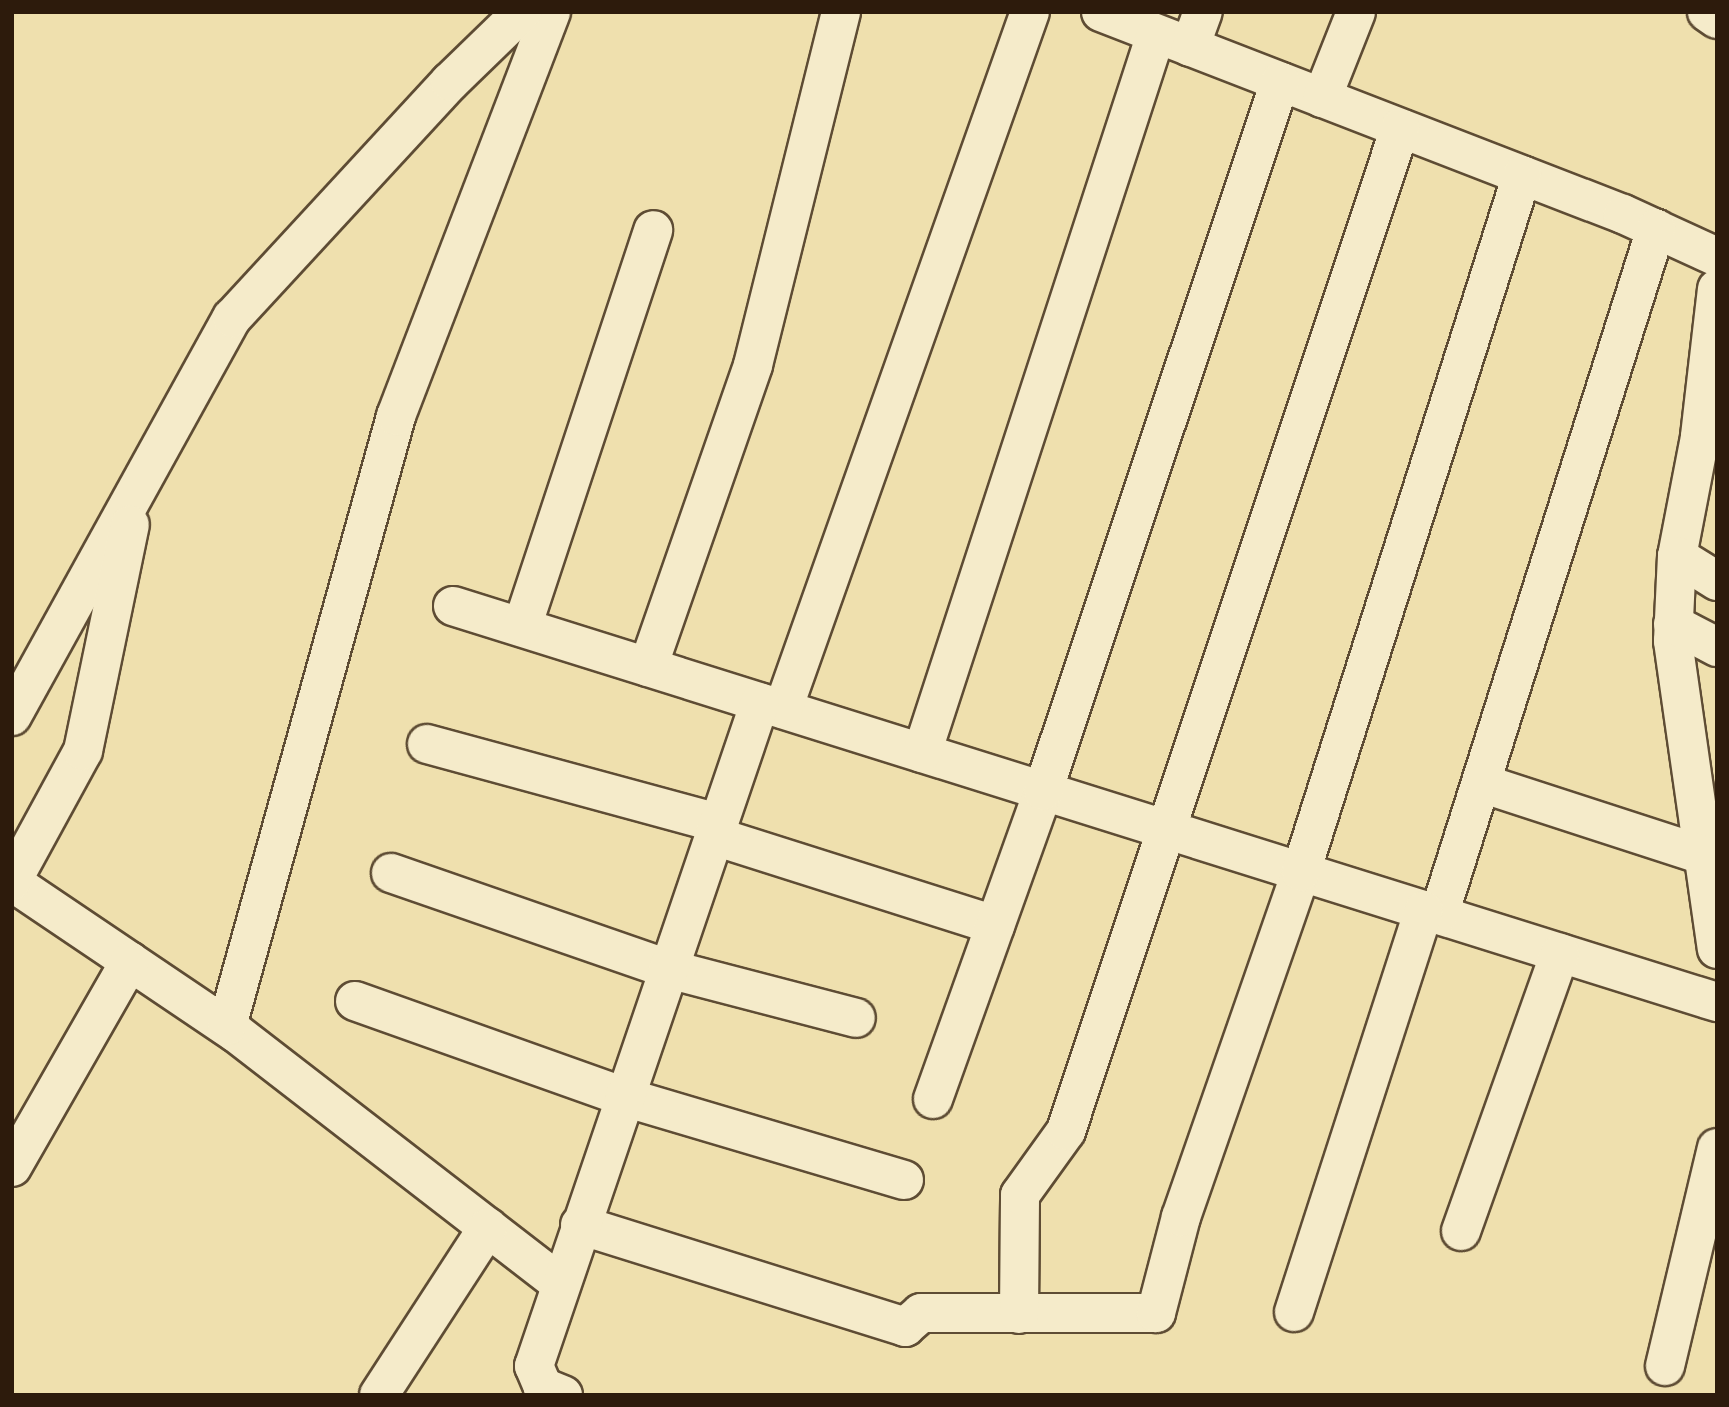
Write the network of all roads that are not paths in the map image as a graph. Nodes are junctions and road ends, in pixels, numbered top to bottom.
1 (551, 12) edge
2 (841, 12) edge
3 (1030, 12) edge
4 (1101, 12) edge
5 (1356, 12) edge
6 (1707, 12) edge
7 (513, 15) edge
8 (1717, 19) edge
9 (1183, 31) edge
10 (1280, 82) junction
11 (1322, 98) junction
12 (1399, 128) junction
13 (1522, 175) junction
14 (1656, 229) junction
15 (653, 230) dead end
16 (1717, 257) edge
17 (1715, 308) edge
18 (1708, 442) edge
19 (136, 492) junction
20 (1677, 556) junction
21 (1717, 581) edge
22 (453, 606) dead end
23 (1673, 624) junction
24 (522, 627) junction
25 (1717, 647) edge
26 (648, 667) junction
27 (772, 706) junction
28 (12, 716) edge
29 (427, 744) dead end
30 (922, 752) junction
31 (1481, 782) junction
32 (1043, 791) junction
33 (716, 830) junction
34 (1168, 830) junction
35 (1708, 862) edge
36 (1301, 872) junction
37 (391, 873) dead end
38 (12, 882) edge
39 (1431, 913) junction
40 (995, 925) junction
41 (1717, 949) edge
42 (1560, 953) junction
43 (130, 961) junction
44 (668, 969) junction
45 (355, 1001) dead end
46 (1717, 1002) edge
47 (856, 1017) dead end
48 (227, 1026) junction
49 (624, 1097) junction
50 (933, 1099) dead end
51 (1715, 1161) edge
52 (12, 1167) edge
53 (904, 1180) dead end
54 (580, 1225) junction
55 (488, 1227) junction
56 (1461, 1231) dead end
57 (560, 1283) junction
58 (1294, 1312) dead end
59 (1019, 1314) junction
60 (1665, 1366) dead end
61 (379, 1395) edge
62 (563, 1395) edge

1 - 48 street
2 - 26 street
3 - 27 street
4 - 9 street
5 - 11 street
6 - 8 street
7 - 19 street
9 - 10 street
9 - 30 street
10 - 11 street
10 - 32 street
11 - 12 street
12 - 13 street
12 - 34 street
13 - 14 street
13 - 36 street
14 - 16 street
14 - 31 street
15 - 24 street
17 - 18 street
18 - 20 street
19 - 28 street
19 - 38 street
20 - 21 street
20 - 23 street
22 - 24 street
23 - 25 street
23 - 35 street
24 - 26 street
26 - 27 street
27 - 30 street
27 - 33 street
29 - 33 street
30 - 32 street
31 - 35 street
31 - 39 street
32 - 34 street
32 - 40 street
33 - 40 street
33 - 44 street
34 - 36 street
34 - 59 street
35 - 41 street
36 - 39 street
36 - 59 street
37 - 44 street
38 - 43 street
39 - 42 street
39 - 58 street
40 - 50 street
42 - 46 street
42 - 56 street
43 - 48 street
43 - 52 street
44 - 47 street
44 - 49 street
45 - 49 street
48 - 55 street
49 - 53 street
49 - 54 street
51 - 60 street
54 - 57 street
54 - 59 street
55 - 57 street
55 - 61 street
57 - 62 street

